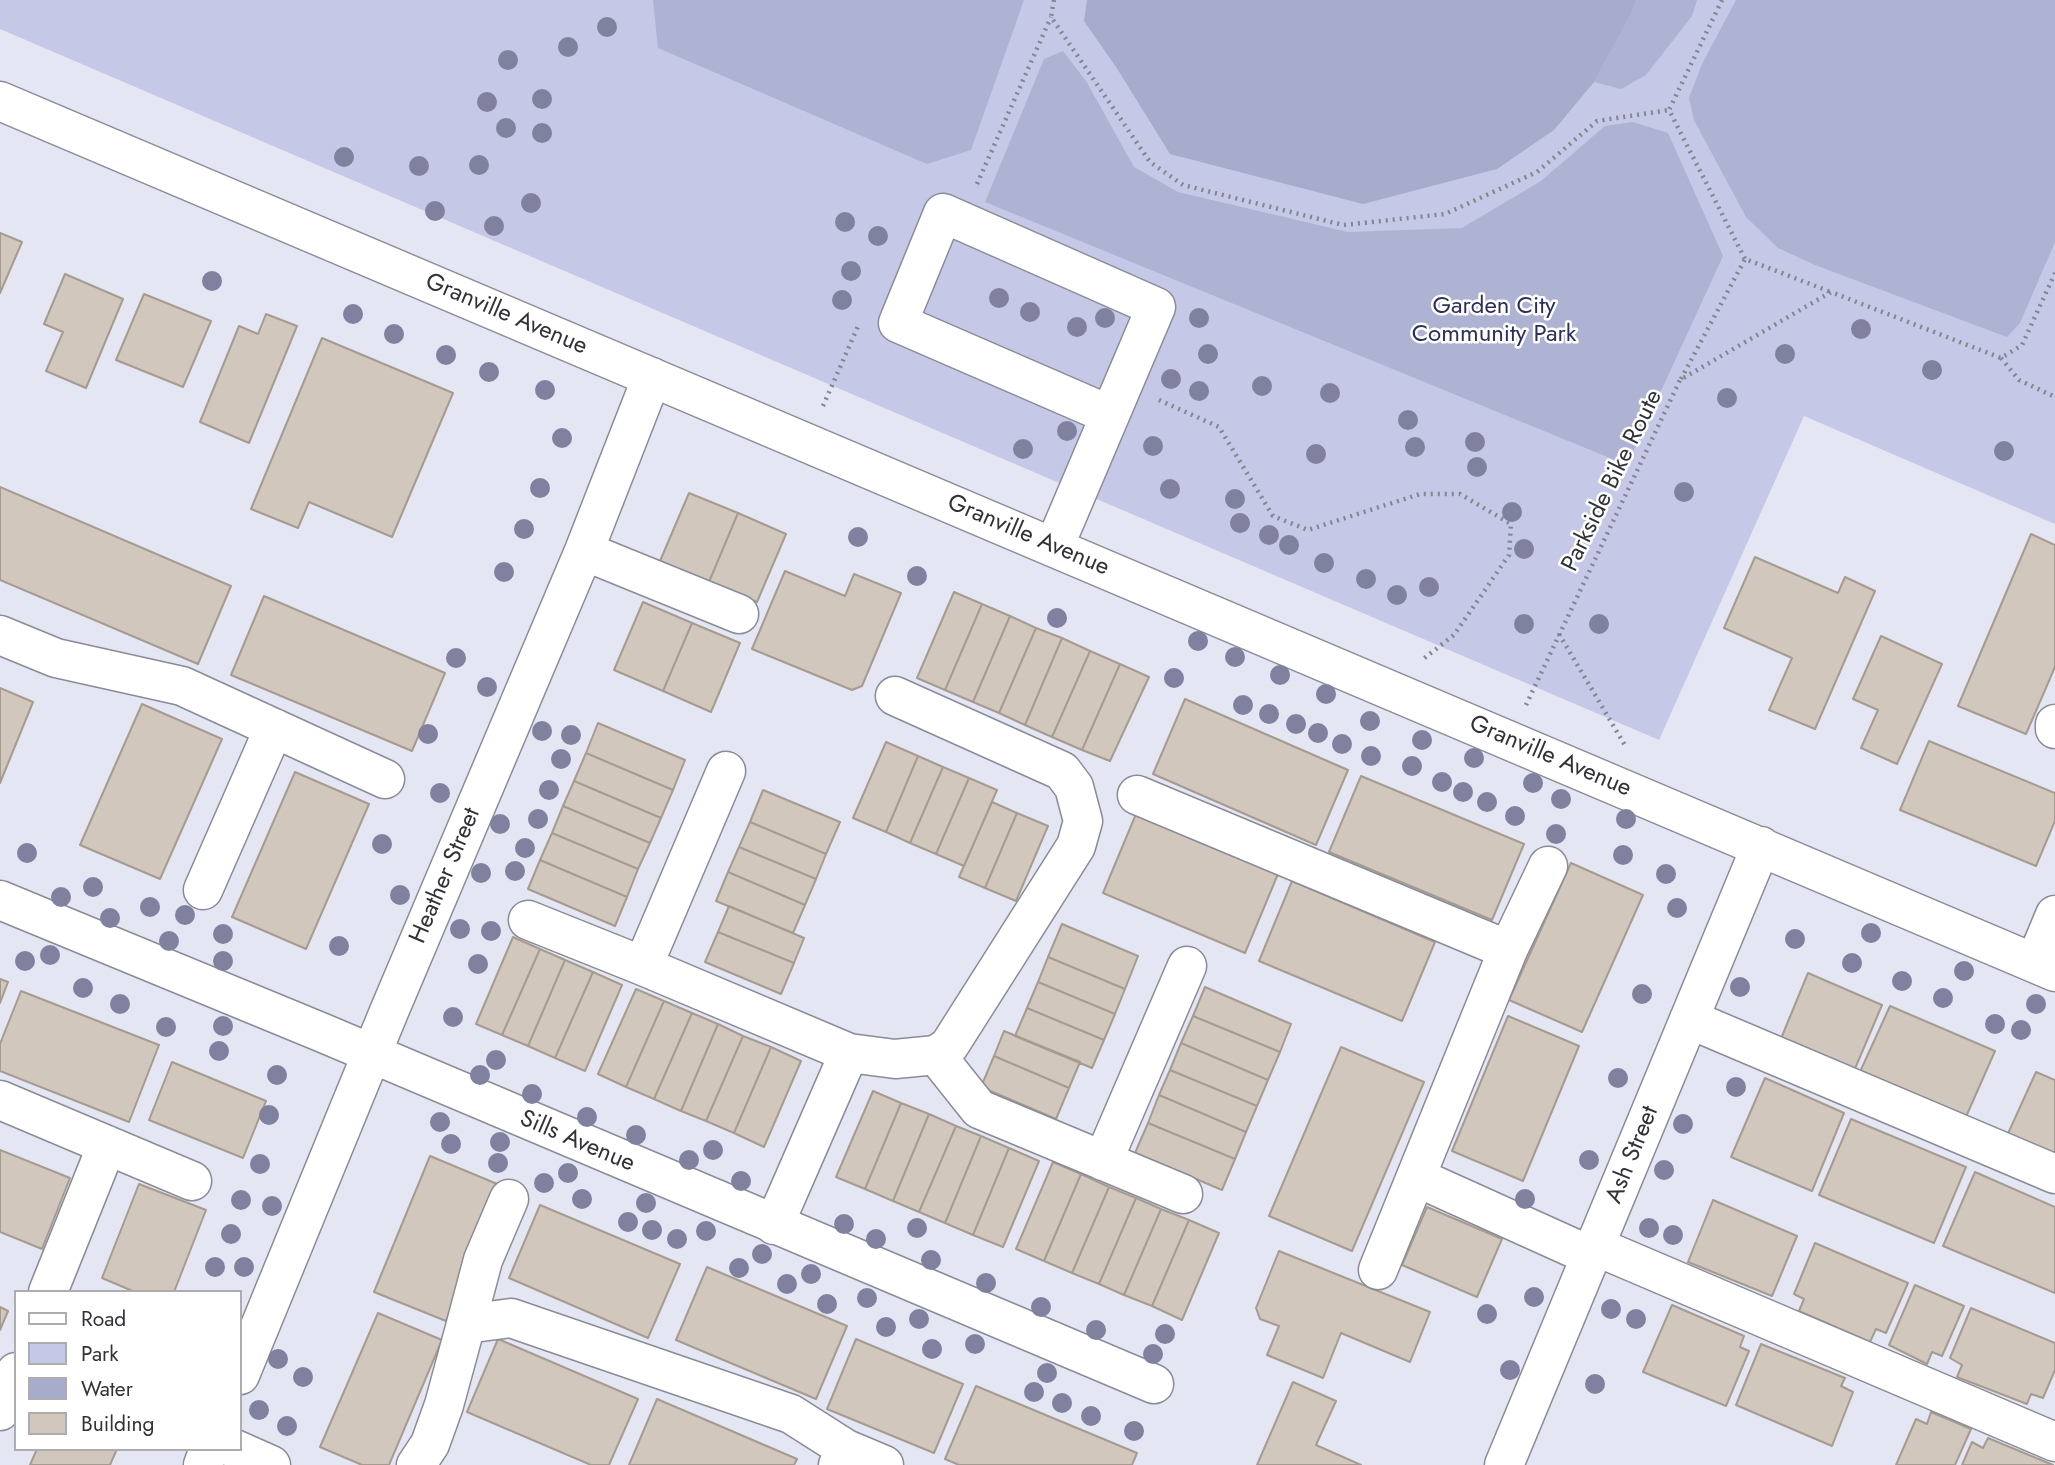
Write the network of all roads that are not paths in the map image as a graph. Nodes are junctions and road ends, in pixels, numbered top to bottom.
1 (0, 101) edge
2 (652, 377) junction
3 (1116, 399) junction
4 (1054, 547) junction
5 (584, 551) junction
6 (739, 614) dead end
7 (0, 635) edge
8 (895, 696) dead end
9 (274, 728) junction
10 (726, 771) dead end
11 (385, 779) dead end
12 (1137, 795) dead end
13 (1761, 846) junction
14 (1548, 866) dead end
15 (203, 890) dead end
16 (0, 900) edge
17 (2055, 915) edge
18 (528, 920) dead end
19 (1508, 950) junction
20 (643, 966) junction
21 (1187, 966) dead end
22 (2045, 967) edge
23 (1689, 1019) junction
24 (849, 1053) junction
25 (372, 1055) junction
26 (936, 1055) junction
27 (0, 1100) edge
28 (107, 1145) junction
29 (1103, 1161) junction
30 (2055, 1174) edge
31 (1416, 1177) junction
32 (192, 1181) dead end
33 (1183, 1194) dead end
34 (509, 1199) dead end
35 (774, 1225) junction
36 (1593, 1251) junction
37 (1378, 1270) dead end
38 (49, 1290) edge
39 (466, 1324) junction
40 (242, 1371) edge
41 (14, 1377) edge
42 (1154, 1384) dead end
43 (0, 1411) edge
44 (2055, 1442) edge
45 (240, 1451) edge
46 (842, 1457) edge
47 (271, 1465) edge
48 (416, 1465) edge
49 (884, 1465) edge
50 (1504, 1465) edge

1 - 2 street, Granville Avenue
2 - 4 street, Granville Avenue
2 - 5 street, Heather Street
3 - 3 street
3 - 4 street
4 - 13 street, Granville Avenue
5 - 6 street
5 - 25 street, Heather Street
7 - 9 street
8 - 26 street
9 - 11 street
9 - 15 street
10 - 20 street
12 - 19 street
13 - 22 street, Granville Avenue
13 - 23 street, Ash Street
14 - 19 street
16 - 25 street, Sills Avenue
17 - 22 street
18 - 20 street
19 - 31 street
20 - 24 street
21 - 29 street
23 - 30 street
23 - 36 street, Ash Street
24 - 26 street
24 - 35 street
25 - 35 street, Sills Avenue
25 - 40 street, Heather Street
26 - 29 street
27 - 28 street
28 - 32 street
28 - 38 street
29 - 33 street
31 - 36 street
31 - 37 street
34 - 39 street
35 - 42 street, Sills Avenue
36 - 44 street
36 - 50 street, Ash Street
39 - 46 street
39 - 48 street
41 - 43 street
45 - 47 street
46 - 49 street

